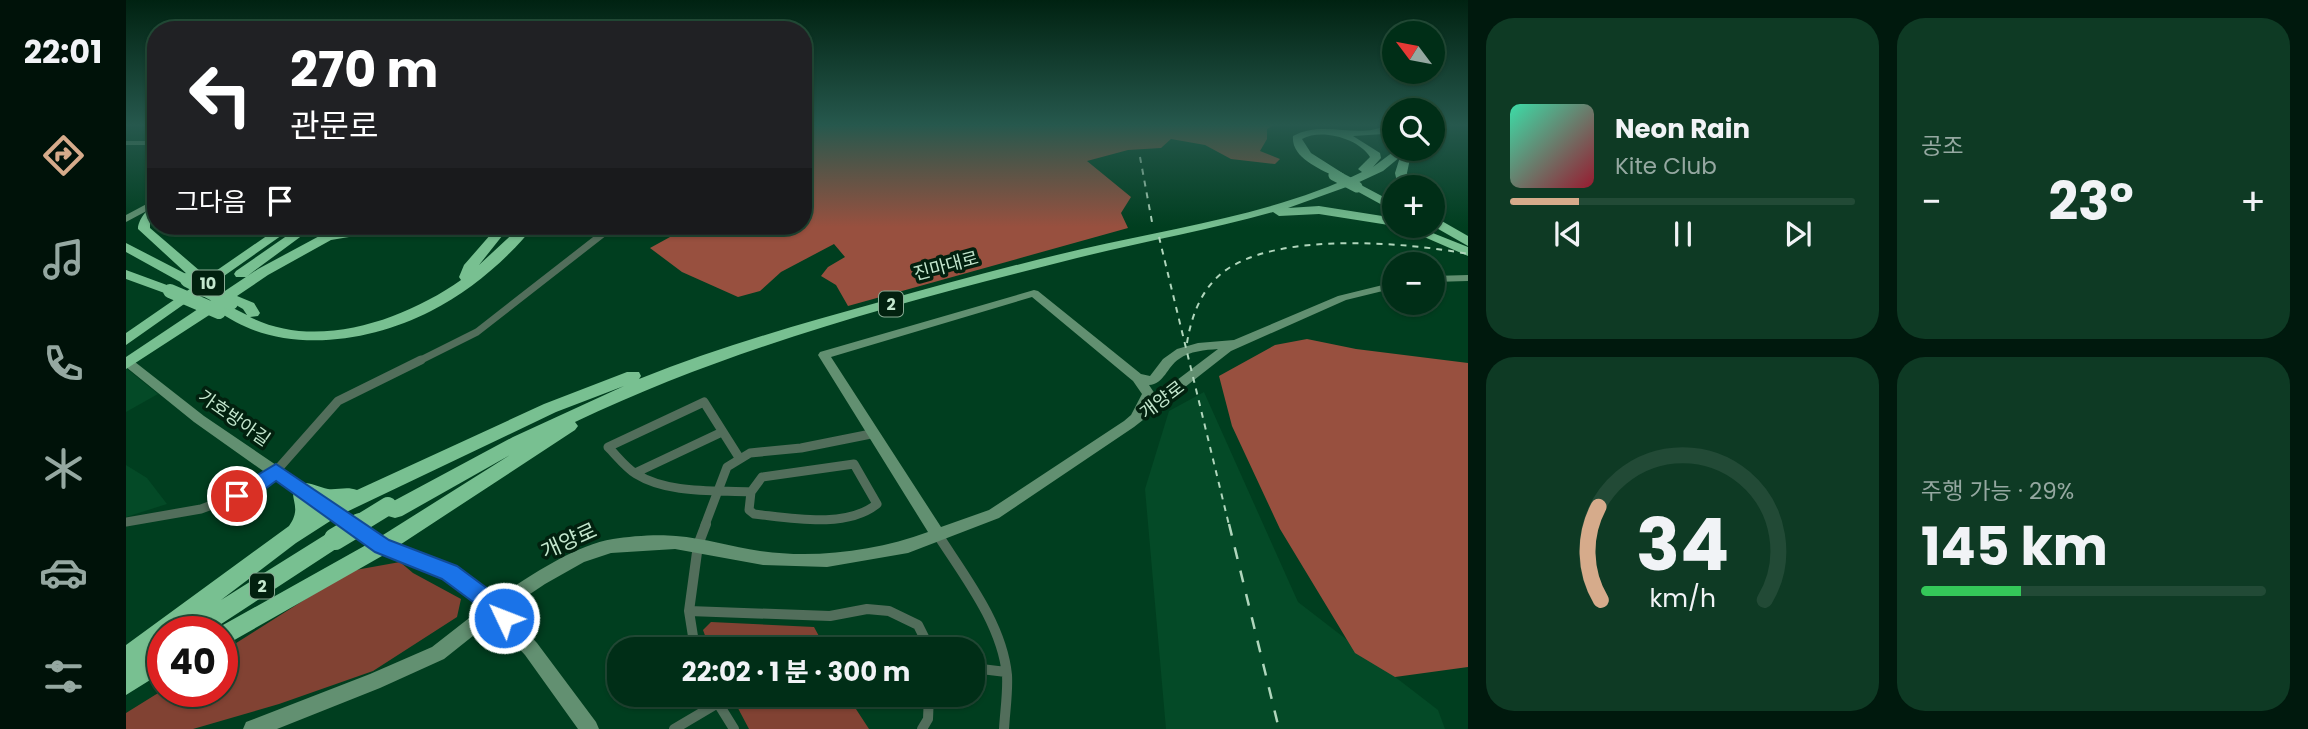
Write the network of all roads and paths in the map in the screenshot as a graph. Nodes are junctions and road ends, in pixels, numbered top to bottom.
1 (1309, 159) edge
2 (1312, 159) edge
3 (1375, 159) edge
4 (1379, 159) edge
5 (1390, 161) edge
6 (1364, 169) junction
7 (1336, 175) junction
8 (1382, 199) edge
9 (147, 207) edge
10 (1231, 218) junction
11 (126, 219) edge
12 (1382, 219) edge
13 (1445, 229) edge
14 (1445, 233) edge
15 (152, 235) edge
16 (266, 235) edge
17 (276, 235) edge
18 (297, 235) edge
19 (306, 235) edge
20 (331, 235) edge
21 (496, 235) edge
22 (507, 235) edge
23 (518, 235) edge
24 (602, 235) edge
25 (1445, 235) edge
26 (1441, 238) edge
27 (126, 247) edge
28 (1468, 247) edge
29 (126, 257) edge
30 (126, 274) edge
31 (1468, 278) edge
32 (1445, 279) edge
33 (465, 280) junction
34 (183, 282) junction
35 (1382, 288) edge
36 (227, 306) junction
37 (248, 316) junction
38 (126, 331) edge
39 (126, 340) edge
40 (1237, 344) junction
41 (128, 362) edge
42 (696, 363) junction
43 (660, 371) junction
44 (1158, 377) junction
45 (1137, 378) junction
46 (1149, 394) junction
47 (1129, 424) junction
48 (722, 432) junction
49 (871, 434) junction
50 (740, 459) junction
51 (276, 471) junction
52 (635, 473) junction
53 (302, 489) junction
54 (718, 490) junction
55 (751, 492) junction
56 (363, 493) junction
57 (392, 508) junction
58 (331, 510) junction
59 (126, 522) edge
60 (938, 536) junction
61 (289, 537) junction
62 (339, 541) junction
63 (698, 545) junction
64 (382, 546) junction
65 (495, 608) junction
66 (689, 611) junction
67 (216, 616) edge
68 (229, 616) edge
69 (238, 628) edge
70 (693, 637) edge
71 (926, 637) edge
72 (126, 659) edge
73 (147, 659) edge
74 (147, 669) edge
75 (985, 669) edge
76 (1006, 672) junction
77 (126, 673) edge
78 (147, 681) edge
79 (126, 683) edge
80 (126, 694) edge
81 (704, 707) edge
82 (720, 707) edge
83 (928, 707) edge
84 (253, 729) edge
85 (589, 729) edge
86 (674, 729) edge
87 (734, 729) edge
88 (922, 729) edge
89 (1004, 729) edge

1 - 7 highway
2 - 7 highway
3 - 6 highway
4 - 6 highway, 진마대로 / 2
5 - 10 highway, 진마대로 / 2
6 - 43 highway, 진마대로 / 2
7 - 8 highway, bridge
9 - 11 street
10 - 12 highway
10 - 42 highway, 진마대로 / 2
13 - 28 highway
14 - 28 highway
15 - 34 highway
16 - 38 highway, 10
17 - 39 highway, 10
18 - 41 highway
19 - 20 highway
20 - 41 highway
21 - 33 highway
22 - 33 highway
23 - 37 highway
24 - 51 street
25 - 28 highway
26 - 28 highway
27 - 34 highway
29 - 34 highway
30 - 34 highway
31 - 32 street
33 - 37 highway
34 - 36 highway, bridge
34 - 36 highway
35 - 40 street, 개양로
36 - 37 highway
40 - 44 street
40 - 47 street, 개양로
41 - 51 street, 가호방아길
42 - 57 highway, 진마대로 / 2
42 - 64 highway
43 - 56 highway
43 - 57 highway, 진마대로 / 2
44 - 45 street
44 - 46 street
45 - 46 street
45 - 49 street
46 - 47 street
47 - 60 street, 개양로
48 - 50 street
48 - 52 street
48 - 52 street
49 - 50 street
49 - 60 street
50 - 54 street
51 - 53 street, 가호방아길
51 - 59 street
52 - 54 street
53 - 56 highway
53 - 58 street, 가호방아길
53 - 61 highway
54 - 55 street
54 - 63 street
55 - 55 street
56 - 58 highway
57 - 62 highway, 2
58 - 61 highway
58 - 64 street, 가호방아길
60 - 63 street, 개양로
60 - 76 street
61 - 72 highway
62 - 67 highway, 2
62 - 68 highway, 2
63 - 65 street, 개양로
63 - 66 street
64 - 65 street, 가호방아길
64 - 69 highway
65 - 84 street, 개양로
65 - 85 street, 가호방아길
66 - 70 street
66 - 71 street
73 - 77 highway
74 - 79 highway
75 - 76 street
76 - 89 street
78 - 80 highway
81 - 86 street
82 - 87 street
83 - 88 street

